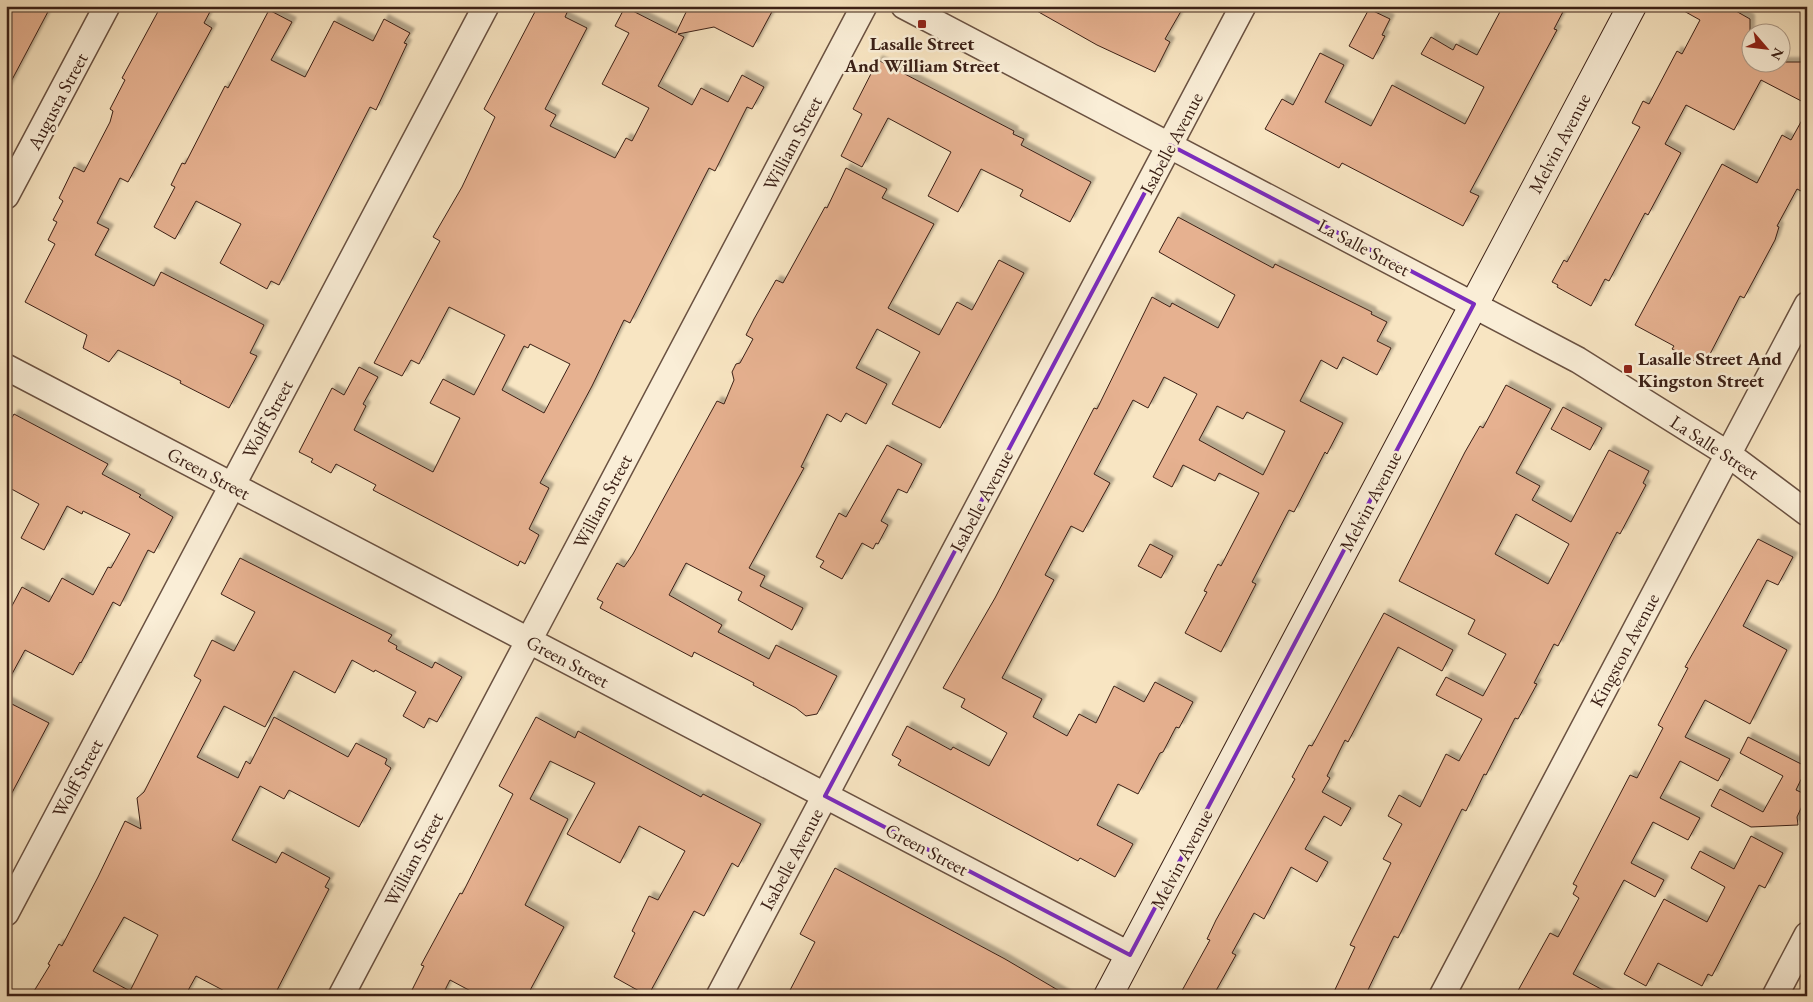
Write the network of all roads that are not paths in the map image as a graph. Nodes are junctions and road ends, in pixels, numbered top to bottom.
1 (107, 6) edge
2 (486, 6) edge
3 (864, 6) edge
4 (904, 6) edge
5 (1243, 6) edge
6 (1632, 6) edge
7 (1170, 145) junction
8 (6, 196) edge
9 (1474, 304) junction
10 (1807, 305) edge
11 (6, 367) edge
12 (1728, 454) junction
13 (232, 485) junction
14 (1807, 513) edge
15 (528, 640) junction
16 (825, 796) junction
17 (6, 913) edge
18 (1807, 935) edge
19 (1130, 955) junction
20 (341, 996) edge
21 (719, 996) edge
22 (1108, 996) edge
23 (1442, 996) edge
24 (1775, 996) edge

1 - 8 street, Augusta Street
2 - 13 street, Wolff Street
3 - 15 street, William Street
4 - 7 street, La Salle Street
5 - 7 street, Isabelle Avenue
6 - 9 street, Melvin Avenue
7 - 9 street, La Salle Street
7 - 16 street, Isabelle Avenue
9 - 12 street, La Salle Street
9 - 19 street, Melvin Avenue
10 - 12 street, Kingston Avenue
11 - 13 street, Green Street
12 - 14 street, La Salle Street
12 - 23 street, Kingston Avenue
13 - 15 street, Green Street
13 - 17 street, Wolff Street
15 - 16 street, Green Street
15 - 20 street, William Street
16 - 19 street, Green Street
16 - 21 street, Isabelle Avenue
18 - 24 street
19 - 22 street, Melvin Avenue

